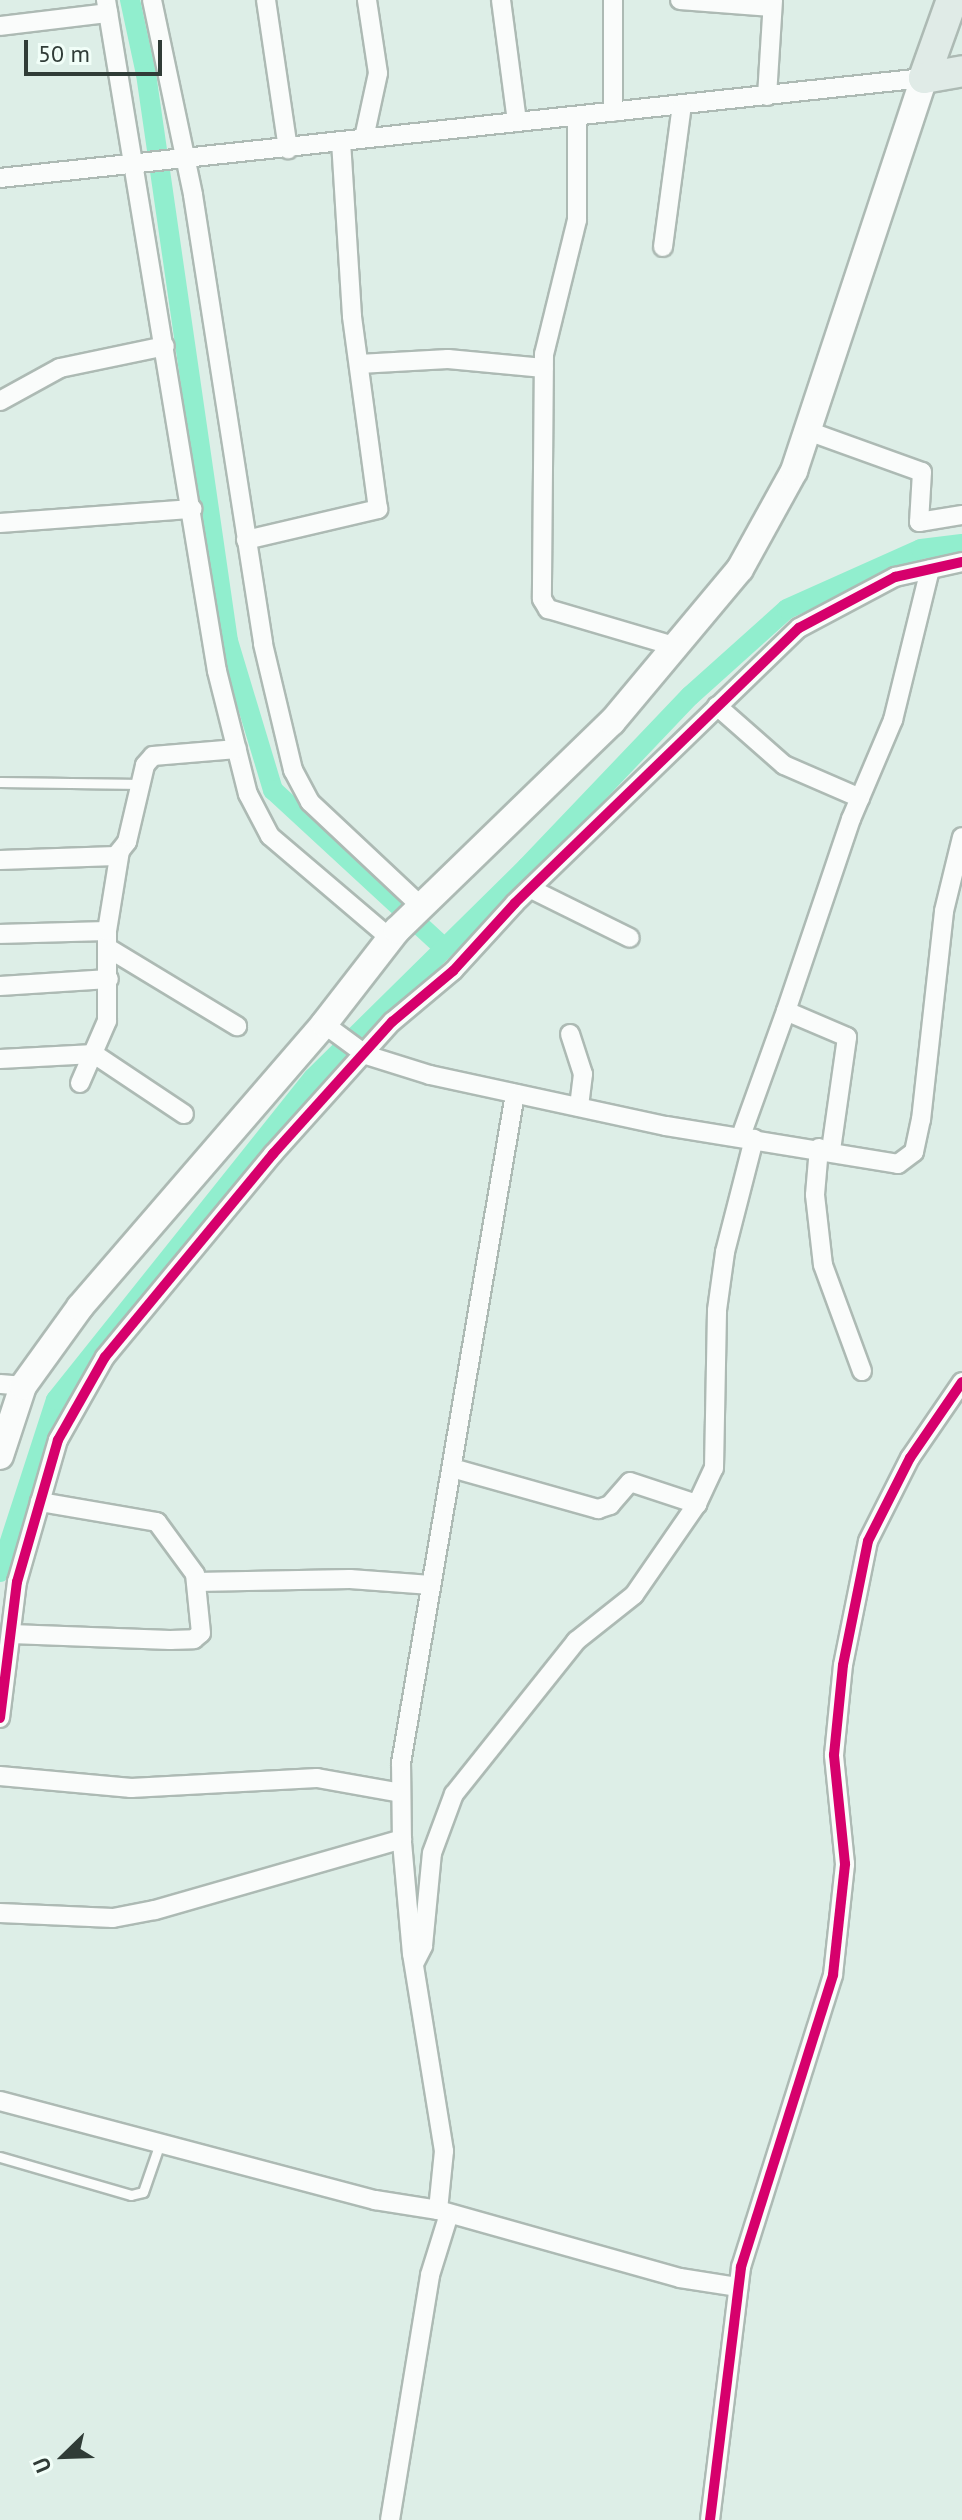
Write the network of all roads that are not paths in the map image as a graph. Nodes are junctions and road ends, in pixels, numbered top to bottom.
1 (152, 0) edge
2 (266, 0) edge
3 (367, 0) edge
4 (501, 0) edge
5 (613, 0) edge
6 (680, 0) edge
7 (952, 0) edge
8 (773, 3) edge
9 (107, 6) edge
10 (0, 26) edge
11 (962, 71) edge
12 (924, 78) junction
13 (767, 96) junction
14 (682, 105) junction
15 (613, 112) junction
16 (577, 116) junction
17 (517, 122) junction
18 (364, 138) junction
19 (341, 141) junction
20 (288, 149) junction
21 (182, 160) junction
22 (138, 162) junction
23 (0, 178) edge
24 (663, 247) dead end
25 (165, 346) junction
26 (359, 364) junction
27 (544, 368) junction
28 (0, 401) edge
29 (808, 431) junction
30 (192, 509) junction
31 (962, 515) edge
32 (0, 523) edge
33 (246, 540) junction
34 (962, 562) edge
35 (930, 569) junction
36 (677, 647) junction
37 (717, 706) junction
38 (237, 749) junction
39 (0, 782) edge
40 (141, 784) junction
41 (860, 798) junction
42 (962, 837) edge
43 (120, 851) junction
44 (0, 860) edge
45 (531, 889) junction
46 (419, 908) junction
47 (0, 934) edge
48 (393, 934) junction
49 (630, 938) dead end
50 (108, 940) junction
51 (109, 979) junction
52 (0, 986) edge
53 (786, 1011) junction
54 (237, 1026) dead end
55 (331, 1029) junction
56 (570, 1034) dead end
57 (362, 1053) junction
58 (94, 1054) junction
59 (0, 1059) edge
60 (80, 1083) dead end
61 (515, 1094) junction
62 (579, 1107) junction
63 (184, 1114) dead end
64 (747, 1137) junction
65 (825, 1149) junction
66 (862, 1371) dead end
67 (962, 1382) edge
68 (12, 1385) edge
69 (0, 1456) edge
70 (452, 1468) junction
71 (40, 1502) junction
72 (697, 1504) junction
73 (196, 1582) junction
74 (431, 1585) junction
75 (11, 1634) junction
76 (0, 1718) edge
77 (0, 1776) edge
78 (401, 1793) junction
79 (402, 1839) junction
80 (0, 1913) edge
81 (414, 1962) junction
82 (0, 2101) edge
83 (160, 2143) junction
84 (0, 2157) edge
85 (443, 2212) junction
86 (738, 2287) junction
87 (390, 2520) edge
88 (710, 2520) edge

1 - 21 street
2 - 20 street
3 - 18 street
4 - 17 street
5 - 15 street
6 - 8 street
7 - 12 main road
8 - 13 street
9 - 10 street
9 - 22 street
11 - 12 main road
12 - 13 street
12 - 29 main road
13 - 14 street
14 - 15 street
14 - 24 street
15 - 16 street
16 - 17 street
16 - 27 street
17 - 18 street
18 - 19 street
19 - 20 street
19 - 26 street
20 - 21 street
21 - 22 street
21 - 33 street
22 - 23 street
22 - 25 street
25 - 28 street
25 - 30 street
26 - 27 street
26 - 33 street
27 - 36 street
29 - 31 street
29 - 36 main road
30 - 32 street
30 - 38 street
33 - 46 street
34 - 35 street
35 - 37 street
35 - 41 street
36 - 46 main road
37 - 41 street
37 - 45 street
38 - 40 street
38 - 48 street
39 - 40 lane
40 - 43 street
41 - 53 street
42 - 65 street
43 - 44 street
43 - 50 street
45 - 49 street
45 - 57 street
46 - 48 main road
47 - 50 street
48 - 55 main road
50 - 51 street
50 - 54 street
51 - 52 street
51 - 58 street
53 - 64 street
53 - 65 street
55 - 57 street
55 - 68 main road
56 - 62 street
57 - 61 street
57 - 71 street
58 - 59 street
58 - 60 street
58 - 63 street
61 - 62 street
61 - 70 street
62 - 64 street
64 - 65 street
64 - 72 street
65 - 66 street
67 - 86 street
68 - 69 main road
70 - 72 street
70 - 74 street
71 - 73 street
71 - 75 street
72 - 81 street
73 - 74 street
73 - 75 street
74 - 78 street
75 - 76 street
77 - 78 street
78 - 79 street
79 - 80 street
79 - 81 street
81 - 85 street
82 - 83 street
83 - 84 lane
83 - 85 street
85 - 86 street
85 - 87 street
86 - 88 street

